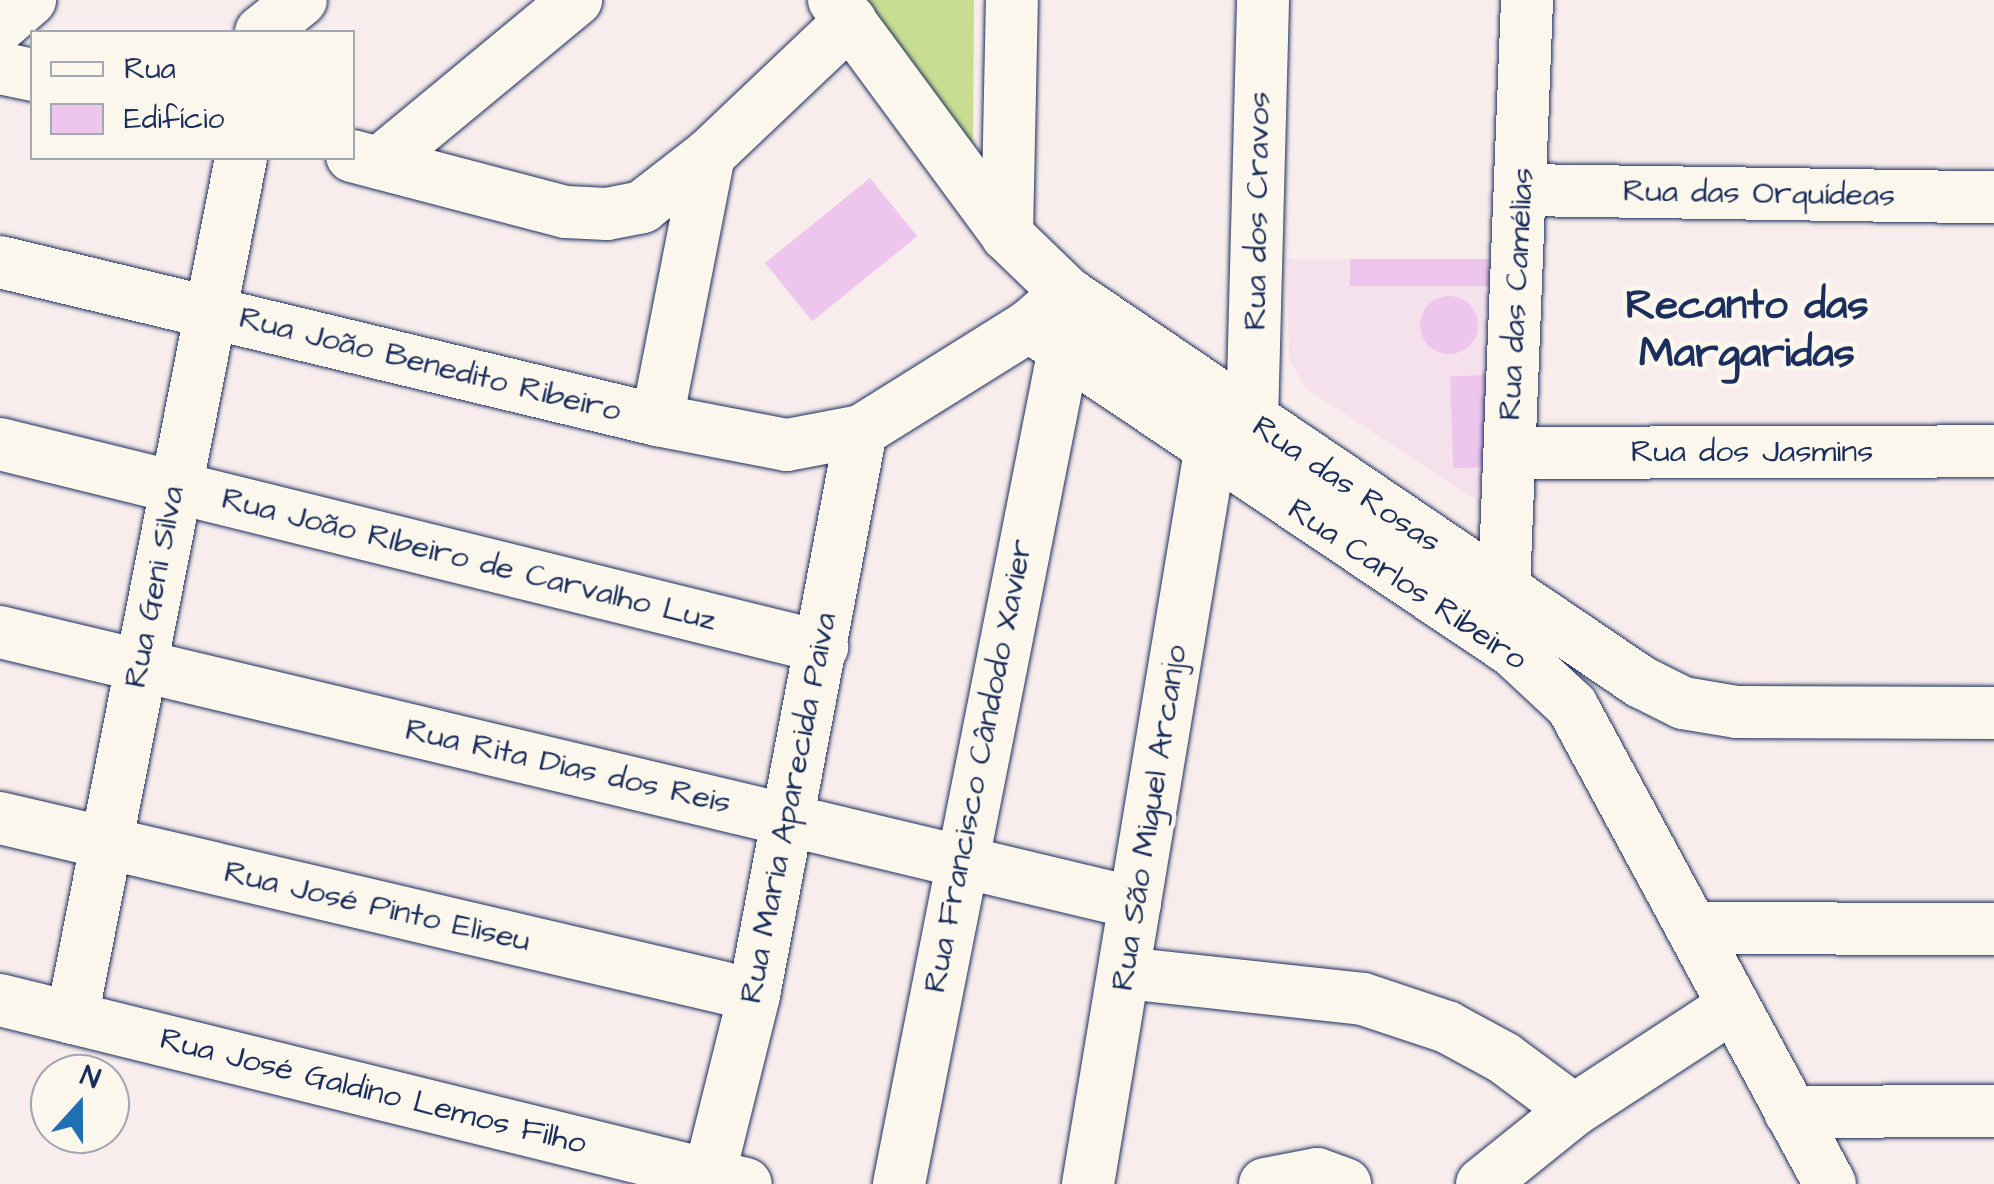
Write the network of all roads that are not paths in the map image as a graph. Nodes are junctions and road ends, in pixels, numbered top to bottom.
1 (30, 0) edge
2 (301, 0) edge
3 (576, 0) edge
4 (1012, 0) edge
5 (1263, 0) edge
6 (1527, 0) edge
7 (842, 10) edge
8 (0, 26) edge
9 (264, 30) edge
10 (0, 68) edge
11 (30, 76) edge
12 (709, 155) junction
13 (366, 159) edge
14 (241, 160) edge
15 (1523, 190) junction
16 (1994, 197) edge
17 (1008, 235) junction
18 (0, 262) edge
19 (211, 312) junction
20 (1054, 323) junction
21 (657, 420) junction
22 (1252, 422) junction
23 (861, 430) junction
24 (0, 444) edge
25 (1994, 451) edge
26 (1210, 452) junction
27 (1510, 453) junction
28 (174, 486) junction
29 (1504, 589) junction
30 (0, 632) edge
31 (822, 647) junction
32 (141, 666) junction
33 (1994, 713) edge
34 (0, 818) edge
35 (788, 820) junction
36 (105, 844) junction
37 (962, 859) junction
38 (1135, 902) junction
39 (1692, 928) junction
40 (1994, 928) edge
41 (1125, 974) junction
42 (754, 995) junction
43 (0, 1000) edge
44 (1732, 1007) junction
45 (72, 1018) junction
46 (1574, 1110) junction
47 (1994, 1110) edge
48 (1790, 1112) junction
49 (1811, 1176) edge
50 (721, 1181) edge
51 (899, 1184) edge
52 (1088, 1184) edge
53 (1265, 1184) edge
54 (1345, 1184) edge
55 (1482, 1184) edge

1 - 8 street
2 - 9 street
3 - 13 street
4 - 17 street
5 - 22 street, Rua dos Cravos
6 - 15 street, Rua das Camélias
7 - 12 street
7 - 17 street, Rua das Rosas
10 - 11 street
12 - 13 street
12 - 21 street
14 - 19 street, Rua Geni Silva
15 - 16 street, Rua das Orquídeas
15 - 27 street, Rua das Camélias
17 - 20 street, Rua das Rosas
18 - 19 street, Rua João Benedito Ribeiro
19 - 21 street, Rua João Benedito Ribeiro
19 - 28 street, Rua Geni Silva
20 - 22 street, Rua das Rosas
20 - 23 street
20 - 26 street, Rua Carlos Ribeiro
20 - 37 street, Rua Francisco Cândodo Xavier
21 - 23 street, Rua João Benedito Ribeiro
22 - 29 street, Rua das Rosas
23 - 31 street, Rua Maria Aparecida Paiva
24 - 28 street, Rua João RIbeiro de Carvalho Luz
25 - 27 street, Rua dos Jasmins
26 - 38 street, Rua São Miguel Arcanjo
26 - 39 street, Rua Carlos Ribeiro
27 - 29 street, Rua das Camélias
28 - 31 street, Rua João RIbeiro de Carvalho Luz
28 - 32 street, Rua Geni Silva
29 - 33 street, Rua das Rosas
30 - 32 street, Rua Rita Dias dos Reis
31 - 35 street, Rua Maria Aparecida Paiva
32 - 35 street, Rua Rita Dias dos Reis
32 - 36 street, Rua Geni Silva
34 - 36 street, Rua José Pinto Eliseu
35 - 37 street, Rua Rita Dias dos Reis
35 - 42 street, Rua Maria Aparecida Paiva
36 - 42 street, Rua José Pinto Eliseu
36 - 45 street, Rua Geni Silva
37 - 38 street, Rua Rita Dias dos Reis
37 - 51 street, Rua Francisco Cândodo Xavier
38 - 41 street, Rua São Miguel Arcanjo
39 - 40 street
39 - 44 street, Rua Carlos Ribeiro
41 - 46 street
41 - 52 street, Rua São Miguel Arcanjo
42 - 50 street, Rua Maria Aparecida Paiva
43 - 45 street, Rua José Galdino Lemos Filho
44 - 46 street
44 - 48 street, Rua Carlos Ribeiro
45 - 50 street, Rua José Galdino Lemos Filho
46 - 55 street
47 - 48 street
48 - 49 street, Rua Carlos Ribeiro
53 - 54 street

